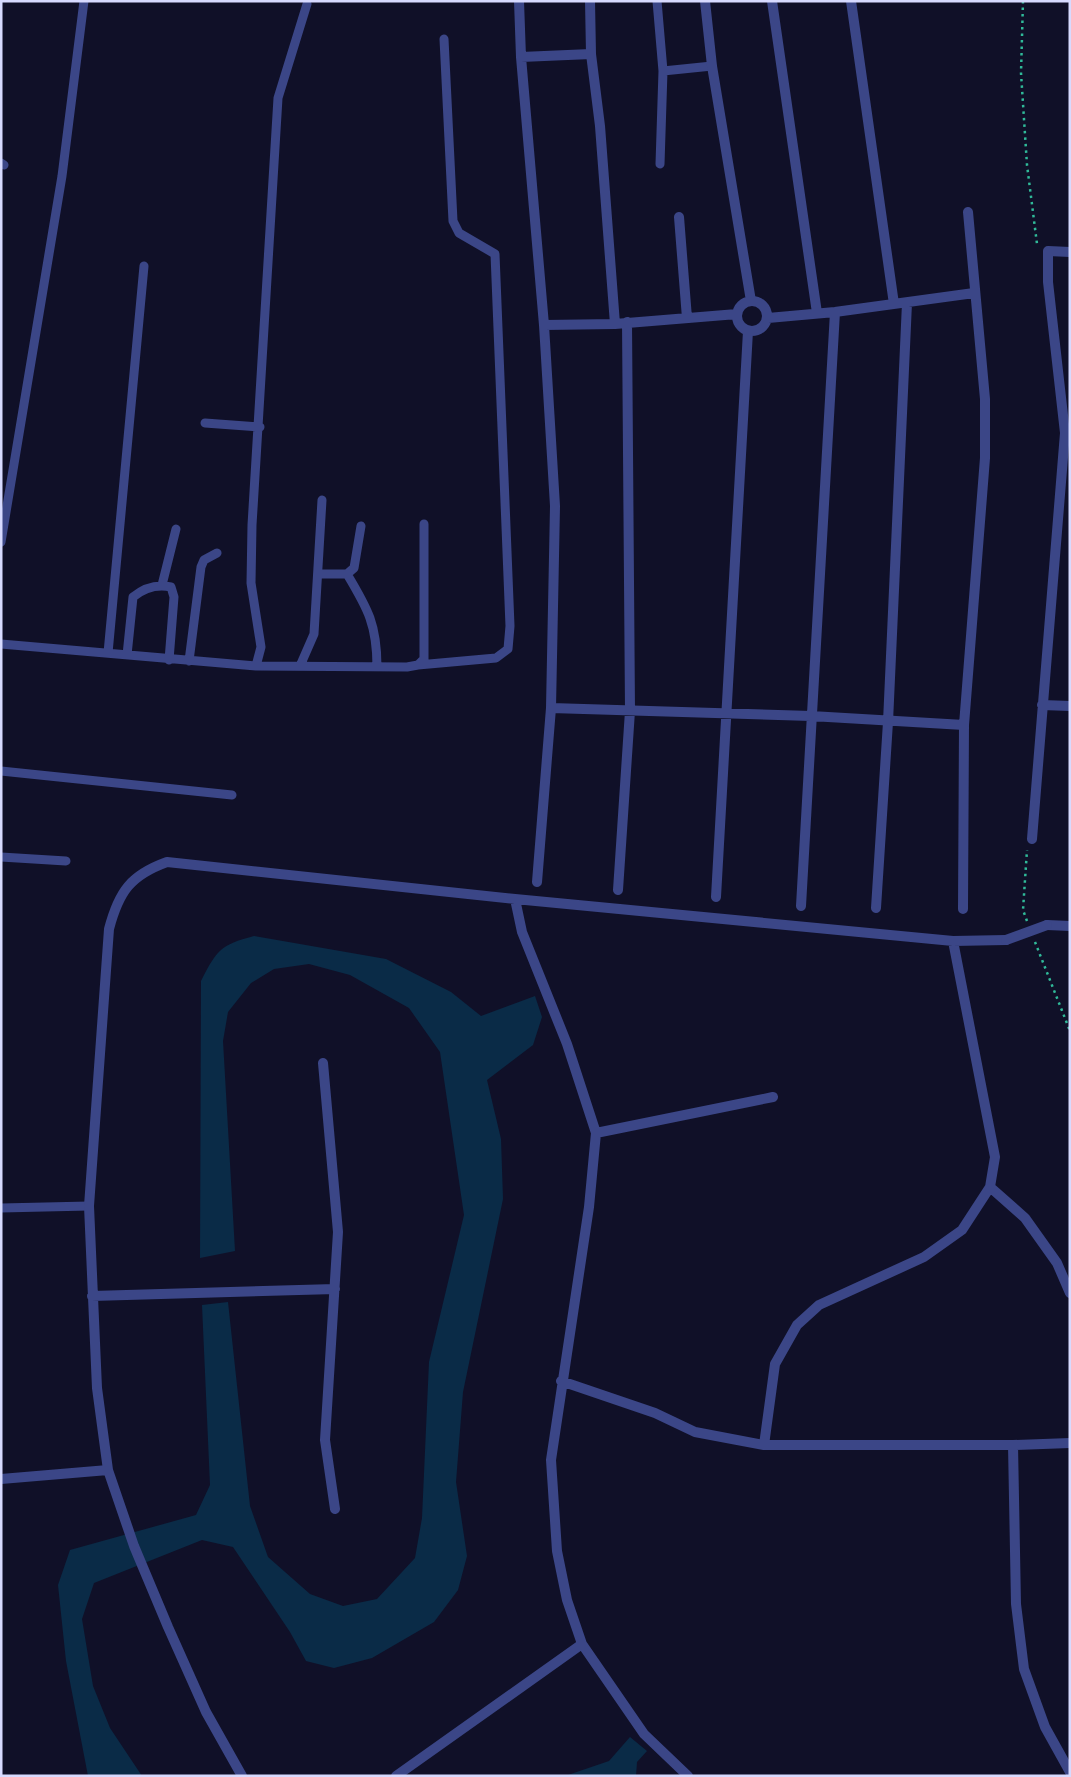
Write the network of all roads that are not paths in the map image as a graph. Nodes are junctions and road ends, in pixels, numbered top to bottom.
1 (84, 1) edge
2 (519, 1) edge
3 (590, 1) edge
4 (657, 1) edge
5 (704, 1) edge
6 (772, 1) edge
7 (851, 1) edge
8 (307, 4) dead end
9 (444, 39) dead end
10 (591, 54) junction
11 (520, 57) junction
12 (712, 66) junction
13 (663, 71) junction
14 (660, 164) dead end
15 (968, 212) dead end
16 (679, 217) dead end
17 (1070, 252) edge
18 (144, 266) dead end
19 (974, 293) junction
20 (751, 301) junction
21 (907, 303) junction
22 (894, 304) junction
23 (835, 312) junction
24 (818, 313) junction
25 (737, 314) junction
26 (687, 318) junction
27 (768, 318) junction
28 (627, 322) junction
29 (615, 324) junction
30 (544, 325) junction
31 (748, 331) junction
32 (205, 424) dead end
33 (260, 427) junction
34 (322, 500) dead end
35 (1059, 501) junction
36 (1070, 502) edge
37 (424, 524) dead end
38 (361, 526) dead end
39 (176, 529) dead end
40 (1, 542) edge
41 (217, 554) dead end
42 (319, 574) junction
43 (348, 574) junction
44 (162, 585) junction
45 (1, 644) edge
46 (108, 653) junction
47 (127, 655) junction
48 (169, 660) junction
49 (189, 661) junction
50 (418, 665) junction
51 (256, 666) junction
52 (300, 666) junction
53 (377, 666) junction
54 (1042, 705) junction
55 (1070, 706) edge
56 (551, 708) junction
57 (630, 711) junction
58 (727, 714) junction
59 (811, 716) junction
60 (888, 722) junction
61 (964, 725) junction
62 (1, 771) edge
63 (232, 795) dead end
64 (1030, 843) road end
65 (1, 857) edge
66 (66, 861) dead end
67 (537, 882) dead end
68 (618, 890) dead end
69 (716, 898) dead end
70 (515, 899) junction
71 (801, 906) dead end
72 (876, 908) dead end
73 (963, 909) dead end
74 (1070, 926) edge
75 (953, 941) junction
76 (323, 1063) dead end
77 (773, 1097) dead end
78 (596, 1133) junction
79 (990, 1187) junction
80 (89, 1206) junction
81 (1, 1208) edge
82 (334, 1289) junction
83 (1070, 1293) edge
84 (92, 1296) junction
85 (561, 1381) junction
86 (1070, 1443) edge
87 (764, 1445) junction
88 (1012, 1445) junction
89 (108, 1470) junction
90 (1, 1480) edge
91 (335, 1509) dead end
92 (582, 1644) junction
93 (1070, 1772) edge
94 (242, 1776) edge
95 (396, 1776) edge
96 (688, 1776) edge

1 - 40 lane
2 - 11 street
3 - 10 street
4 - 13 lane
5 - 12 street
6 - 24 street
7 - 22 street
8 - 33 lane
9 - 50 lane
10 - 11 street
10 - 29 street
11 - 30 street
12 - 13 lane
12 - 20 street
13 - 14 lane
15 - 19 street
16 - 26 street
17 - 35 street
18 - 46 lane
19 - 21 street
19 - 61 street
20 - 25 street
20 - 27 street
21 - 22 street
21 - 60 street
22 - 23 street
23 - 24 street
23 - 59 street
24 - 27 street
25 - 26 street
25 - 31 street
26 - 28 street
27 - 31 street
28 - 29 street
28 - 57 street
29 - 30 street
30 - 56 street
31 - 58 street
32 - 33 lane
33 - 51 lane
34 - 42 lane
35 - 36 street
35 - 54 street
37 - 50 lane
38 - 43 lane
39 - 44 lane
41 - 49 lane
42 - 43 lane
42 - 52 lane
43 - 53 lane
44 - 47 lane
44 - 48 lane
45 - 46 lane
46 - 47 lane
47 - 48 lane
48 - 49 lane
49 - 51 lane
50 - 53 lane
51 - 52 lane
52 - 53 lane
54 - 55 street
54 - 64 street
56 - 57 street
56 - 67 street
57 - 58 street
57 - 68 street
58 - 59 street
58 - 69 street
59 - 60 street
59 - 71 street
60 - 61 street
60 - 72 street
61 - 73 street
62 - 63 lane
65 - 66 lane
70 - 75 street
70 - 78 street
70 - 80 street
74 - 75 street, bridge
75 - 79 street
76 - 82 street
77 - 78 street
78 - 85 street
79 - 83 street
79 - 87 street
80 - 81 lane
80 - 84 street
82 - 84 street
82 - 91 street
84 - 89 street
85 - 87 street
85 - 92 street
86 - 88 street
87 - 88 street
88 - 93 street
89 - 90 street
89 - 94 street
92 - 95 street
92 - 96 street

